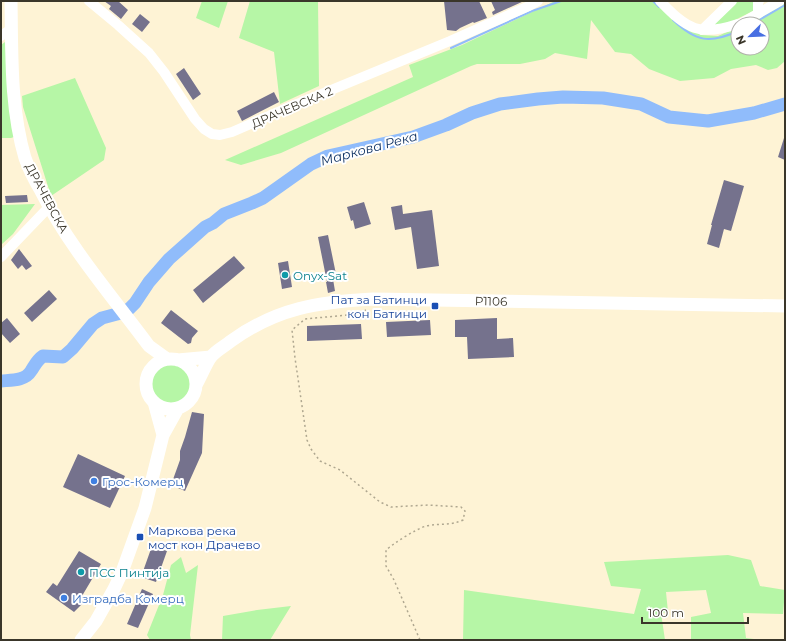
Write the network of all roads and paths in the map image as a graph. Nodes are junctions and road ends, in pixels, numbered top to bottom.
1 (11, 1) edge
2 (89, 1) edge
3 (538, 1) edge
4 (660, 1) edge
5 (732, 1) edge
6 (759, 1) edge
7 (780, 1) edge
8 (758, 14) junction
9 (754, 16) edge
10 (730, 27) edge
11 (702, 30) junction
12 (6, 32) edge
13 (49, 207) junction
14 (1, 257) edge
15 (373, 299) junction
16 (785, 306) edge
17 (149, 346) junction
18 (211, 357) junction
19 (173, 360) junction
20 (152, 368) junction
21 (196, 385) junction
22 (154, 402) junction
23 (178, 408) junction
24 (163, 435) junction
25 (81, 640) edge
26 (420, 640) edge

1 - 12 main road, ДРАЧЕВСКА
2 - 3 street, ДРАЧЕВСКА 2
4 - 11 street
5 - 11 street
6 - 8 street
7 - 8 street
8 - 9 street
10 - 11 street
12 - 13 main road, ДРАЧЕВСКА
13 - 14 street
13 - 17 main road, ДРАЧЕВСКА
15 - 16 main road, P1106
15 - 18 main road, P1106
15 - 26 path
17 - 19 main road, ДРАЧЕВСКА
17 - 20 main road, ДРАЧЕВСКА
18 - 19 main road
18 - 21 main road
19 - 20 main road
19 - 21 main road
20 - 22 main road
21 - 23 main road
22 - 23 main road
22 - 24 main road
23 - 24 main road
24 - 25 main road

